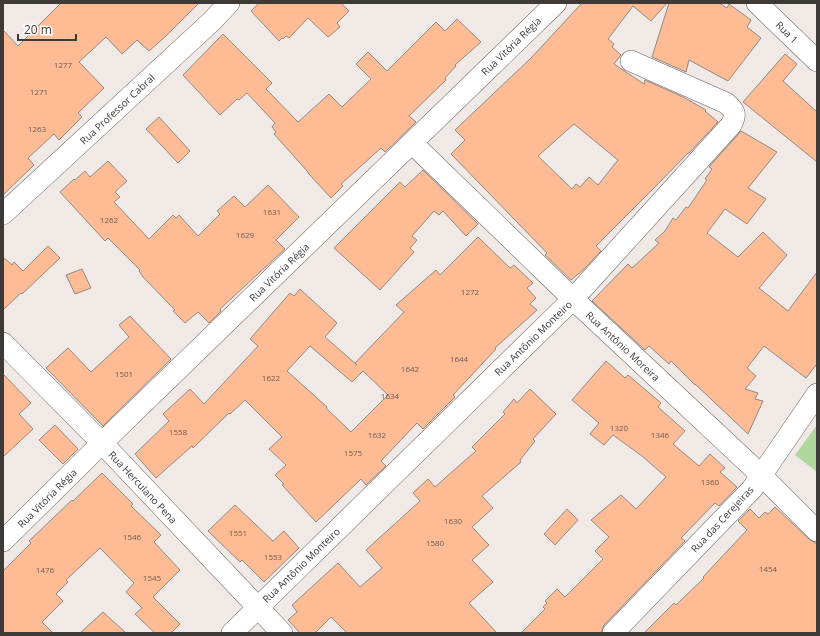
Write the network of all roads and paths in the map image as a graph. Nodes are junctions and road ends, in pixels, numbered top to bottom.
1 (229, 3) edge
2 (556, 3) edge
3 (765, 5) edge
4 (631, 61) dead end
5 (817, 61) edge
6 (412, 143) junction
7 (3, 214) edge
8 (573, 299) junction
9 (3, 343) edge
10 (817, 394) edge
11 (102, 443) junction
12 (761, 475) junction
13 (817, 531) edge
14 (3, 541) edge
15 (257, 608) junction
16 (232, 633) edge
17 (282, 633) edge
18 (613, 633) edge

1 - 7 street, Rua Professor Cabral
2 - 6 street, Rua Vitória Régia
3 - 5 street, Rua 1
4 - 8 street, Rua Antônio Monteiro
6 - 8 street, Rua Antônio Moreira
6 - 11 street, Rua Vitória Régia
8 - 12 street, Rua Antônio Moreira
8 - 15 street, Rua Antônio Monteiro
9 - 11 street, Rua Herculano Pena
10 - 12 street, Rua das Cerejeiras
11 - 14 street, Rua Vitória Régia
11 - 15 street, Rua Herculano Pena
12 - 13 street, Rua Antônio Moreira
12 - 18 street, Rua das Cerejeiras
15 - 16 street, Rua Antônio Monteiro
15 - 17 street, Rua Herculano Pena

